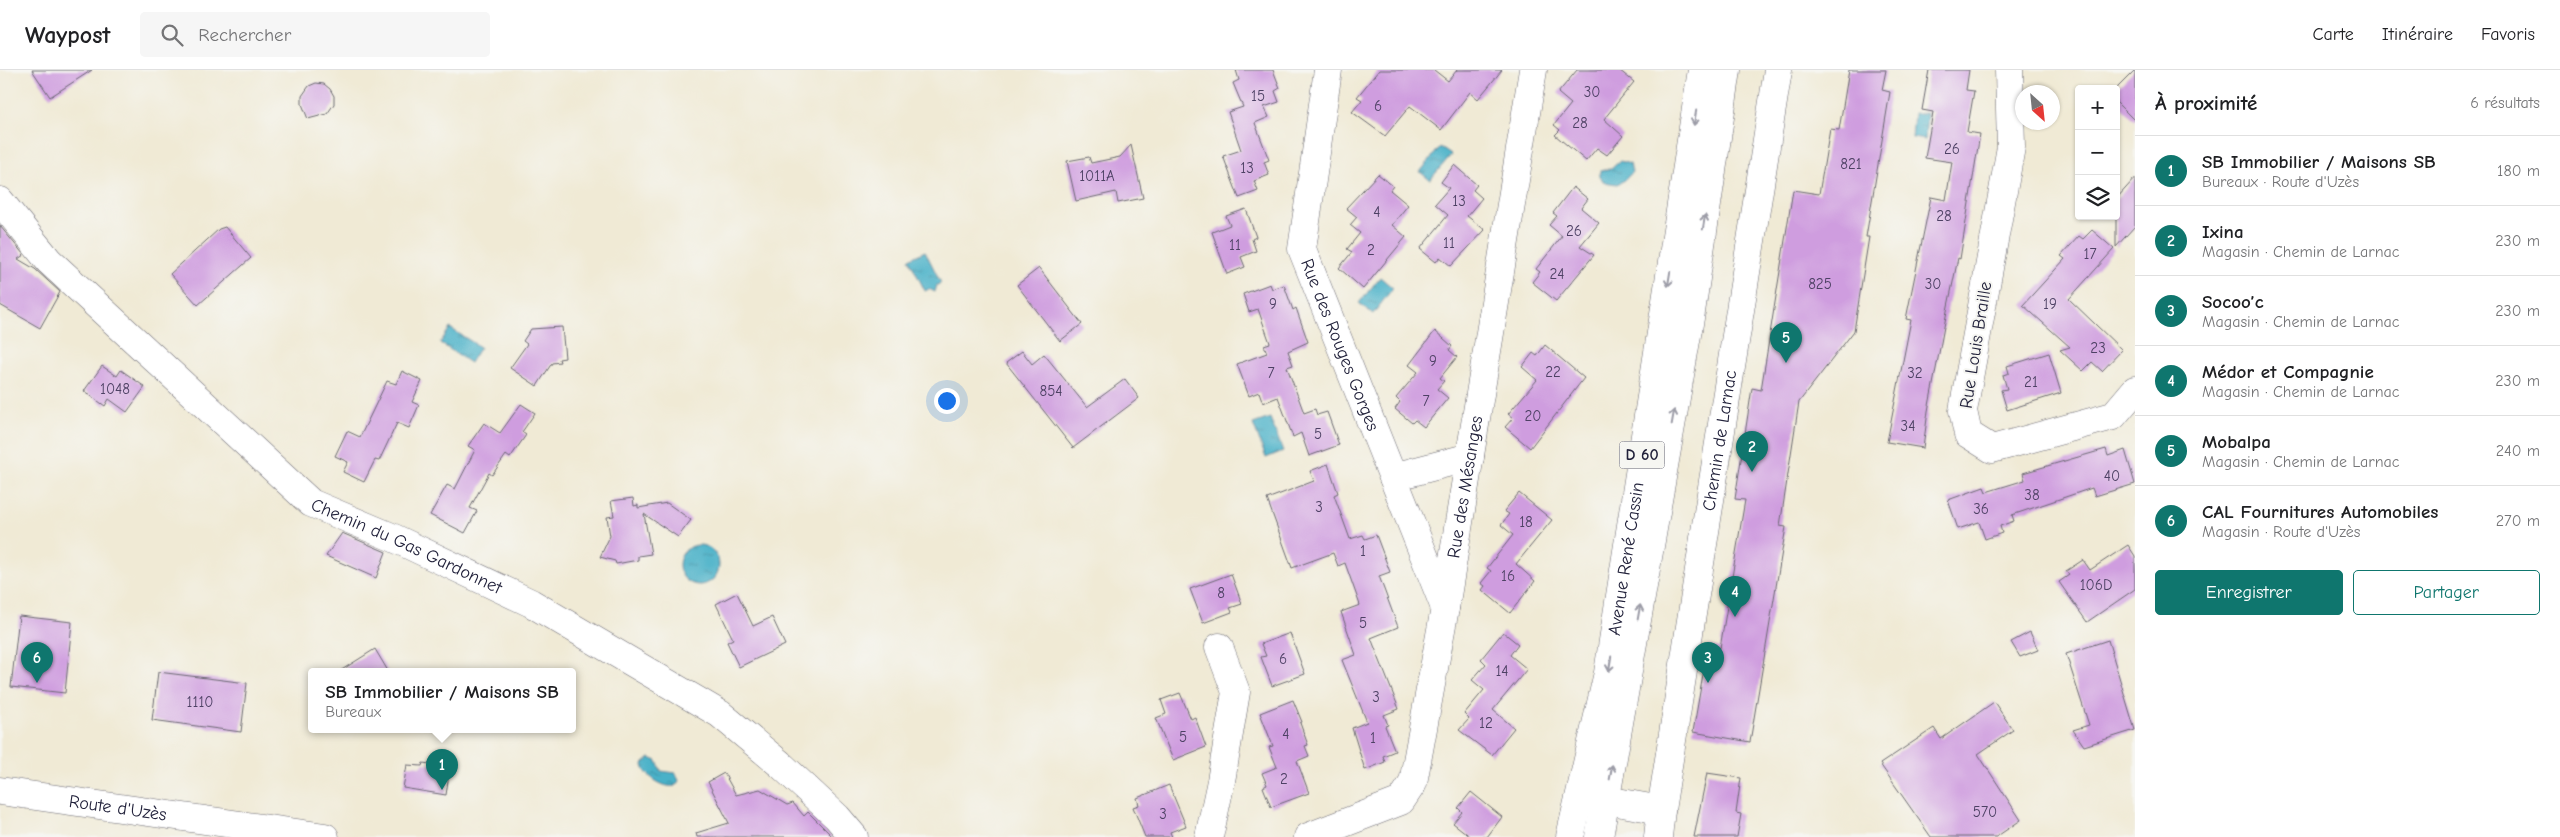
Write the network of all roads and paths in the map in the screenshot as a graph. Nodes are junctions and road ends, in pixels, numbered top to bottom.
1 (1328, 70) edge
2 (1533, 70) edge
3 (1702, 70) edge
4 (1728, 70) edge
5 (1778, 70) edge
6 (2009, 70) edge
7 (0, 201) edge
8 (2135, 390) edge
9 (1470, 456) junction
10 (1393, 477) junction
11 (1445, 608) junction
12 (1219, 647) dead end
13 (0, 791) edge
14 (1606, 800) junction
15 (1661, 810) junction
16 (325, 837) edge
17 (854, 837) edge
18 (1209, 837) edge
19 (1308, 837) edge
20 (1570, 837) edge
21 (1599, 837) edge
22 (1658, 837) edge

1 - 10 street, Rue des Rouges Gorges
2 - 9 street, Rue des Mésanges
3 -> 20 street, Avenue René Cassin / D 60
14 -> 4 street, Avenue René Cassin / D 60
5 - 15 street, Chemin de Larnac
6 - 8 street, Rue Louis Braille
7 - 17 street, Chemin du Gas Gardonnet
9 - 10 street
9 - 11 street, Rue des Mésanges
10 - 11 street, Rue des Rouges Gorges
11 - 19 street, Rue des Mésanges
12 - 18 street
13 - 16 street, Route d'Uzès
14 - 15 street
14 - 21 street, Avenue René Cassin / D 60
15 - 22 street, Chemin de Larnac

